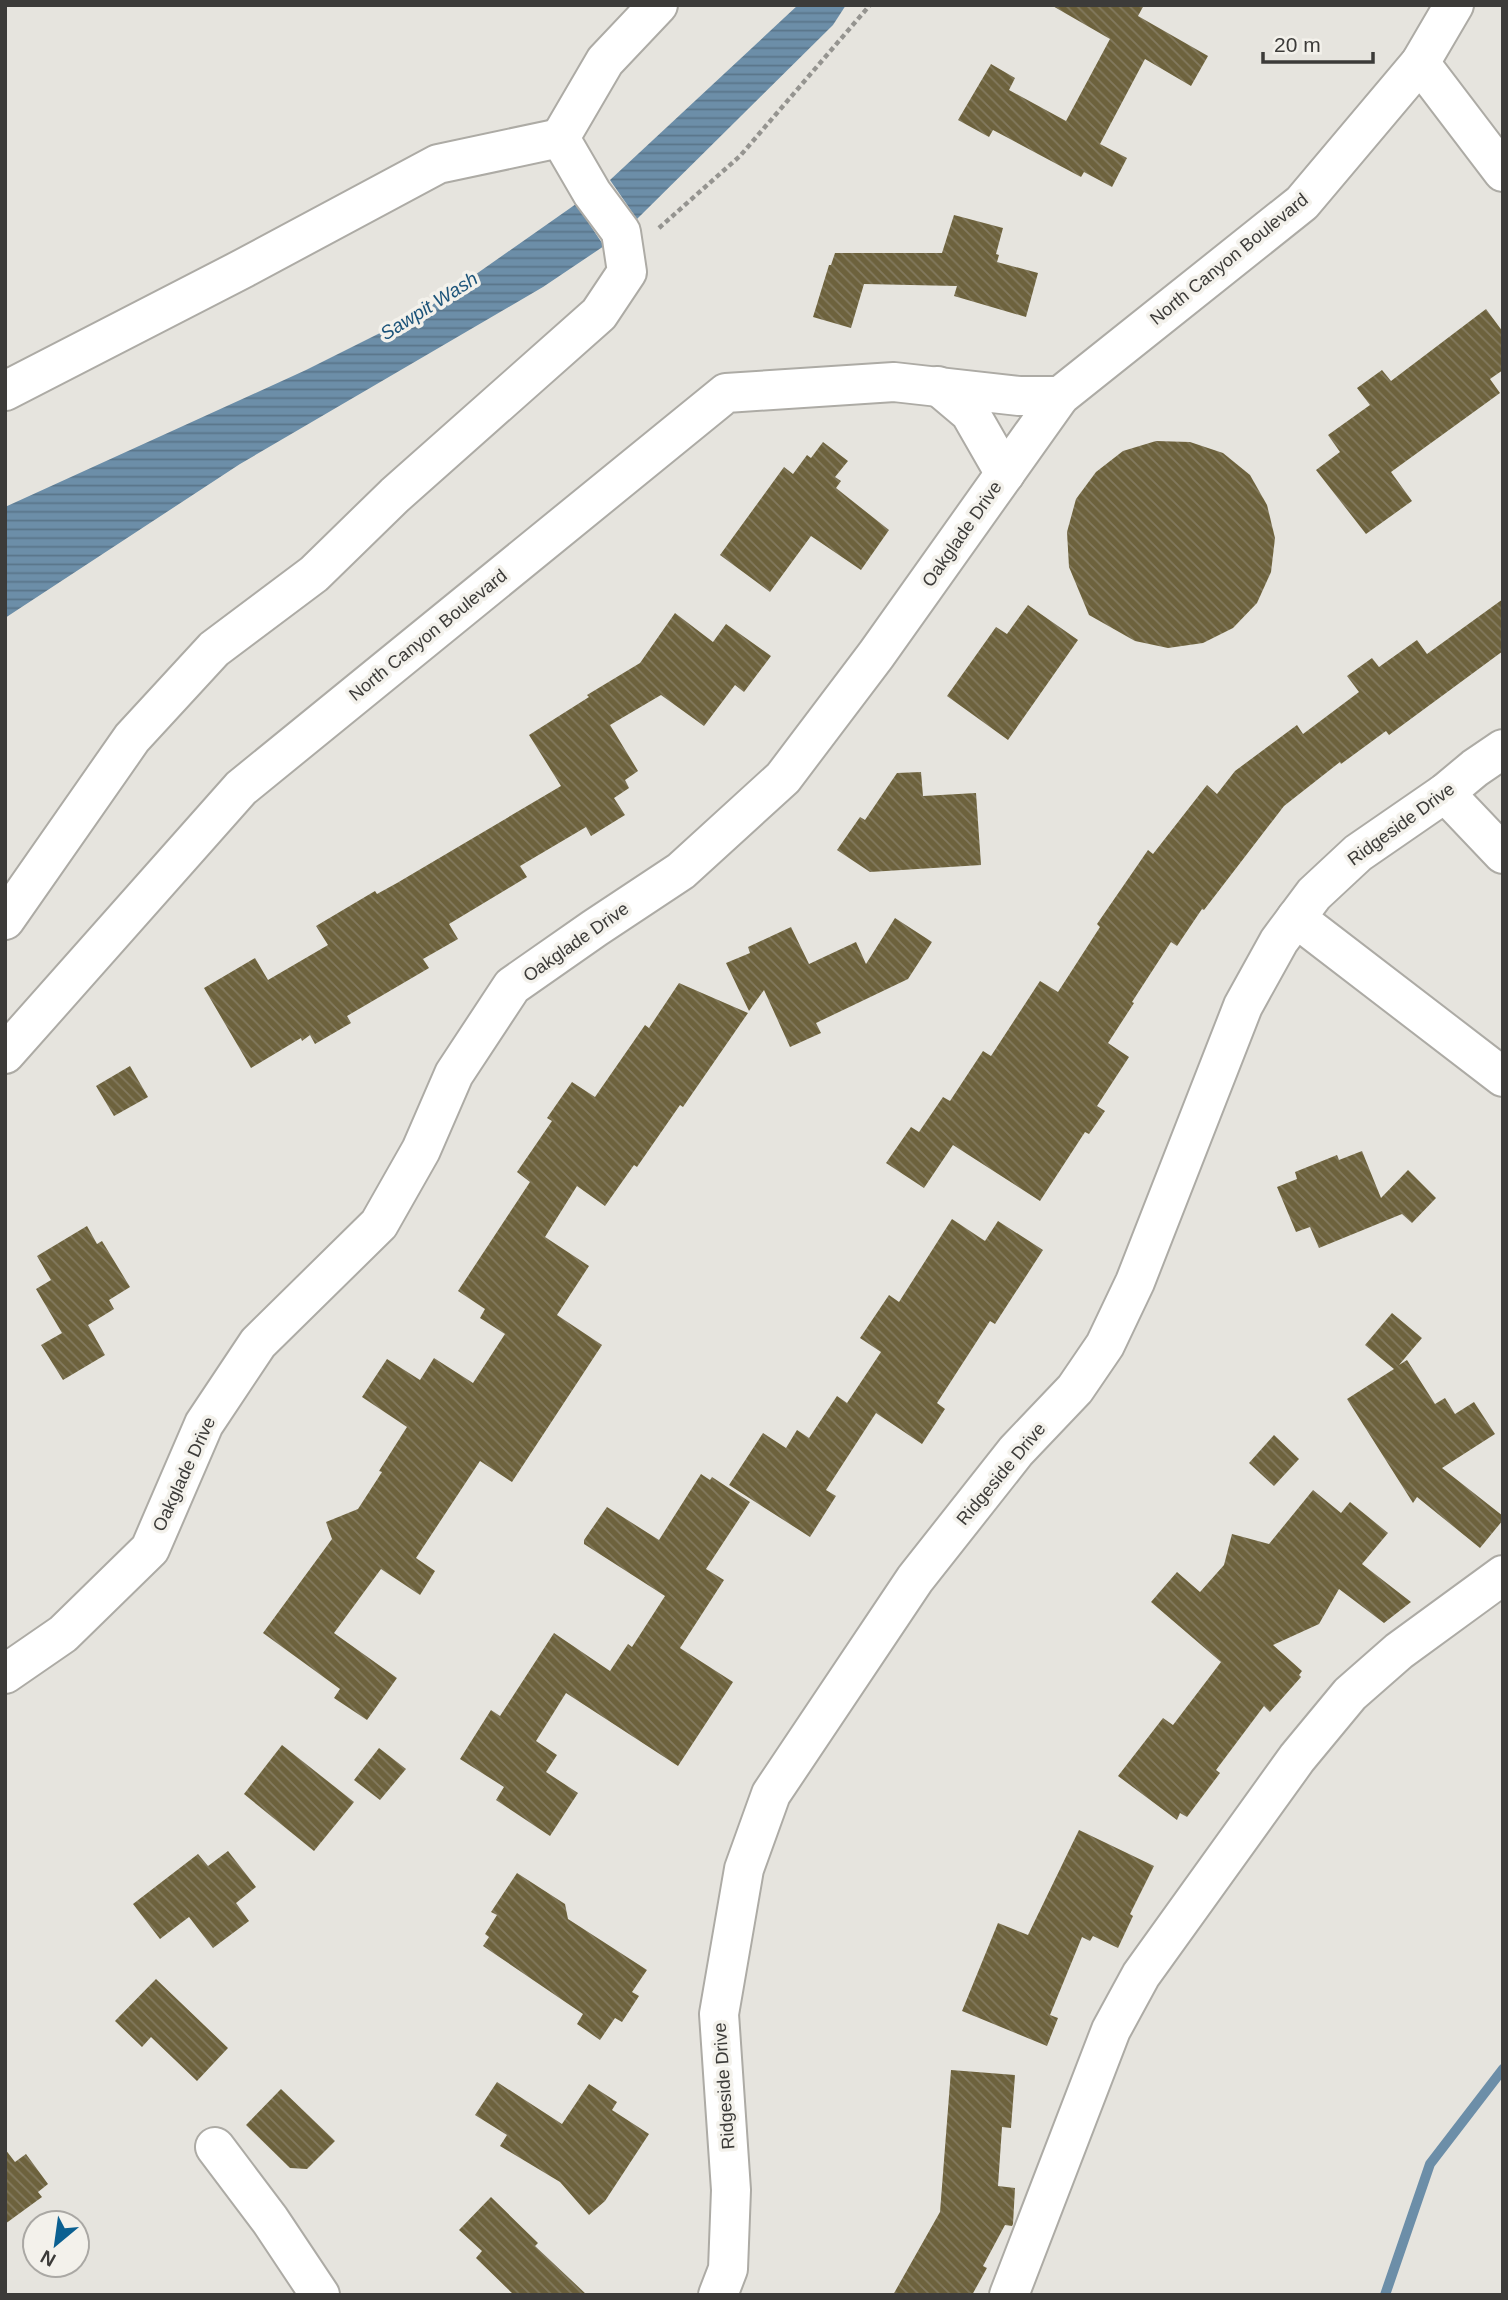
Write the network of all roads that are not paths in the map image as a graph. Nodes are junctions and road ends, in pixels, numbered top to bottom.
1 (657, 5) edge
2 (1454, 5) edge
3 (1420, 63) junction
4 (560, 138) junction
5 (1503, 172) edge
6 (938, 386) junction
7 (5, 391) edge
8 (1060, 396) junction
9 (1005, 474) junction
10 (1503, 749) edge
11 (1445, 793) junction
12 (1503, 854) edge
13 (1296, 918) junction
14 (5, 920) edge
15 (5, 1055) edge
16 (1503, 1077) edge
17 (1503, 1575) edge
18 (5, 1674) edge
19 (215, 2147) dead end
20 (320, 2295) edge
21 (718, 2295) edge
22 (1009, 2295) edge

1 - 4 street
2 - 3 street, North Canyon Boulevard
3 - 5 street
3 - 8 street, North Canyon Boulevard
4 - 7 street
4 - 14 street
6 - 8 street, North Canyon Boulevard
6 - 9 street
6 - 15 street, North Canyon Boulevard
8 - 9 street, Oakglade Drive
9 - 18 street, Oakglade Drive
10 - 11 street, Ridgeside Drive
11 - 12 street
11 - 13 street, Ridgeside Drive
13 - 16 street
13 - 21 street, Ridgeside Drive
17 - 22 street
19 - 20 street

